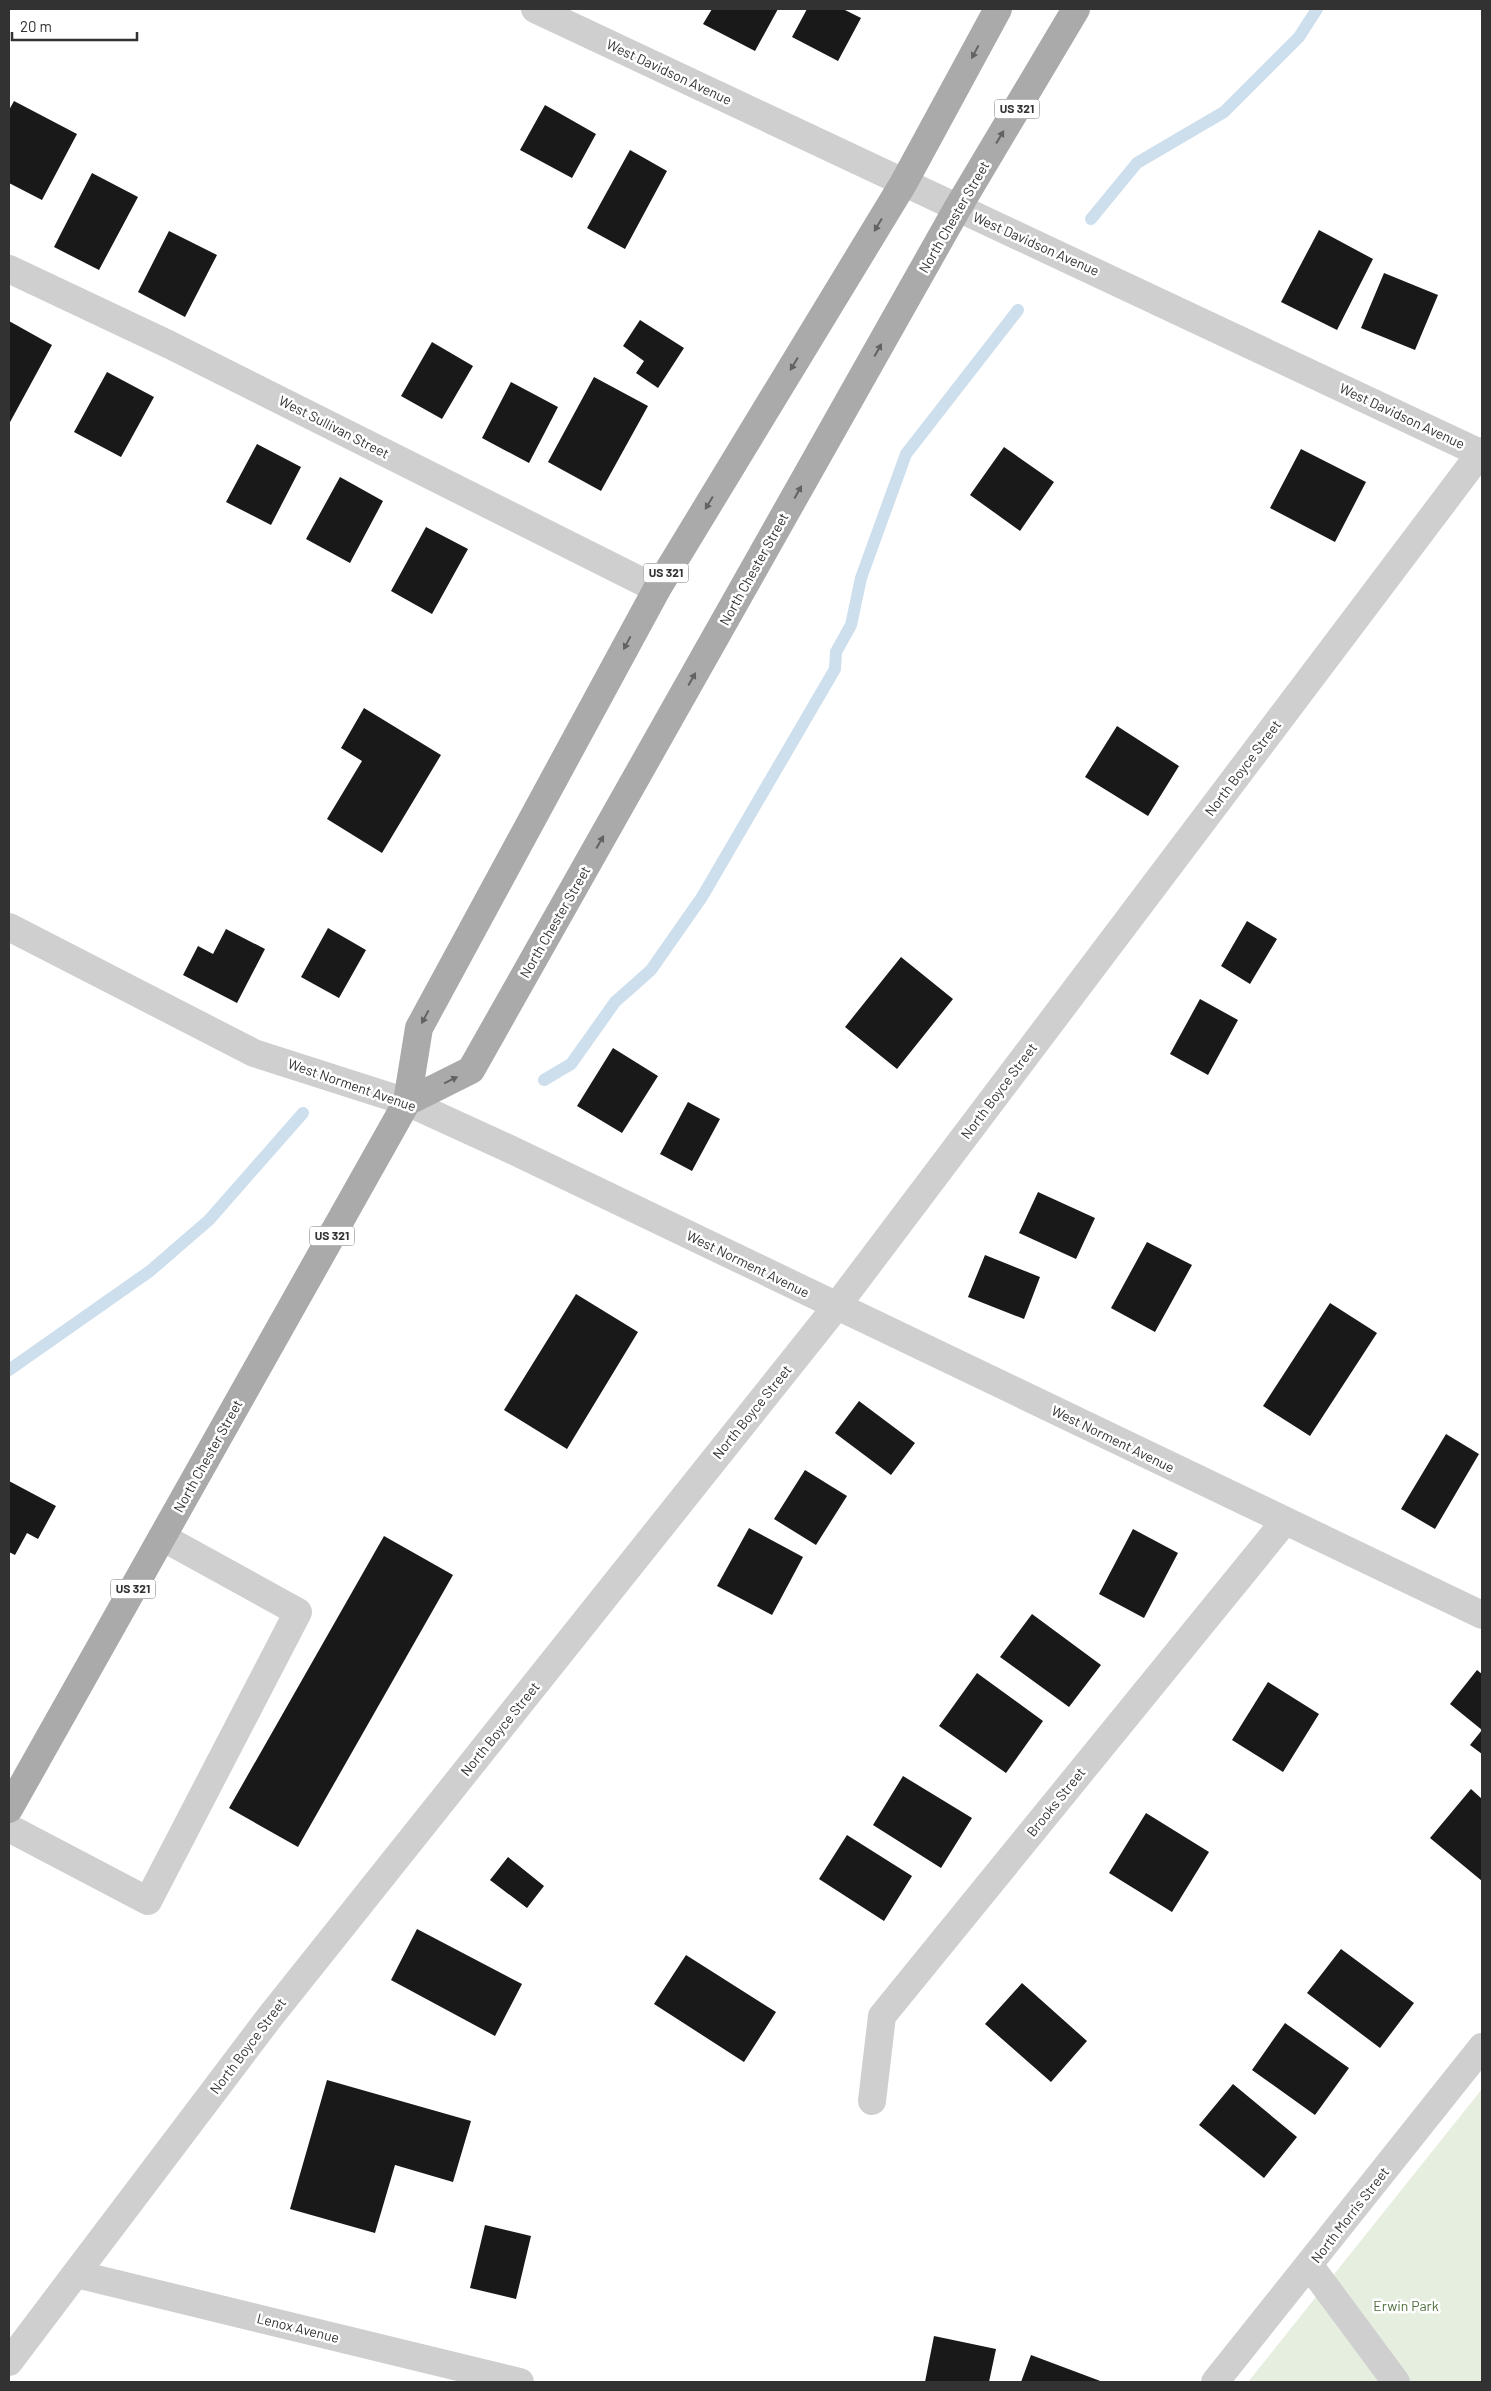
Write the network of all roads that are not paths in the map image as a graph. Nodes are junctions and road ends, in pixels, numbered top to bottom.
1 (535, 9) edge
2 (998, 9) edge
3 (1076, 9) edge
4 (903, 184) junction
5 (958, 209) junction
6 (9, 269) edge
7 (1482, 453) edge
8 (657, 589) junction
9 (9, 927) edge
10 (407, 1102) junction
11 (836, 1307) junction
12 (1285, 1521) junction
13 (162, 1537) junction
14 (1482, 1615) edge
15 (9, 1809) edge
16 (9, 1828) edge
17 (1482, 2047) edge
18 (872, 2101) dead end
19 (1310, 2266) junction
20 (76, 2274) junction
21 (9, 2362) edge
22 (520, 2382) edge
23 (1215, 2382) edge
24 (1396, 2382) edge

1 - 4 street, West Davidson Avenue
2 -> 4 main road, North Chester Street / US 321
5 -> 3 main road, North Chester Street / US 321
4 - 5 street, West Davidson Avenue
4 -> 8 main road, North Chester Street / US 321
5 - 7 street, West Davidson Avenue
10 -> 5 main road, North Chester Street / US 321
6 - 8 street, West Sullivan Street
7 - 11 street, North Boyce Street
8 -> 10 main road, North Chester Street / US 321
9 - 10 street, West Norment Avenue
10 - 11 street, West Norment Avenue
10 - 13 main road, North Chester Street / US 321
11 - 12 street, West Norment Avenue
11 - 20 street, North Boyce Street
12 - 14 street, West Norment Avenue
12 - 18 street, Brooks Street
13 - 15 main road, North Chester Street / US 321
13 - 16 street
17 - 19 street, North Morris Street
19 - 23 street, North Morris Street
19 - 24 street
20 - 21 street, North Boyce Street
20 - 22 street, Lenox Avenue

